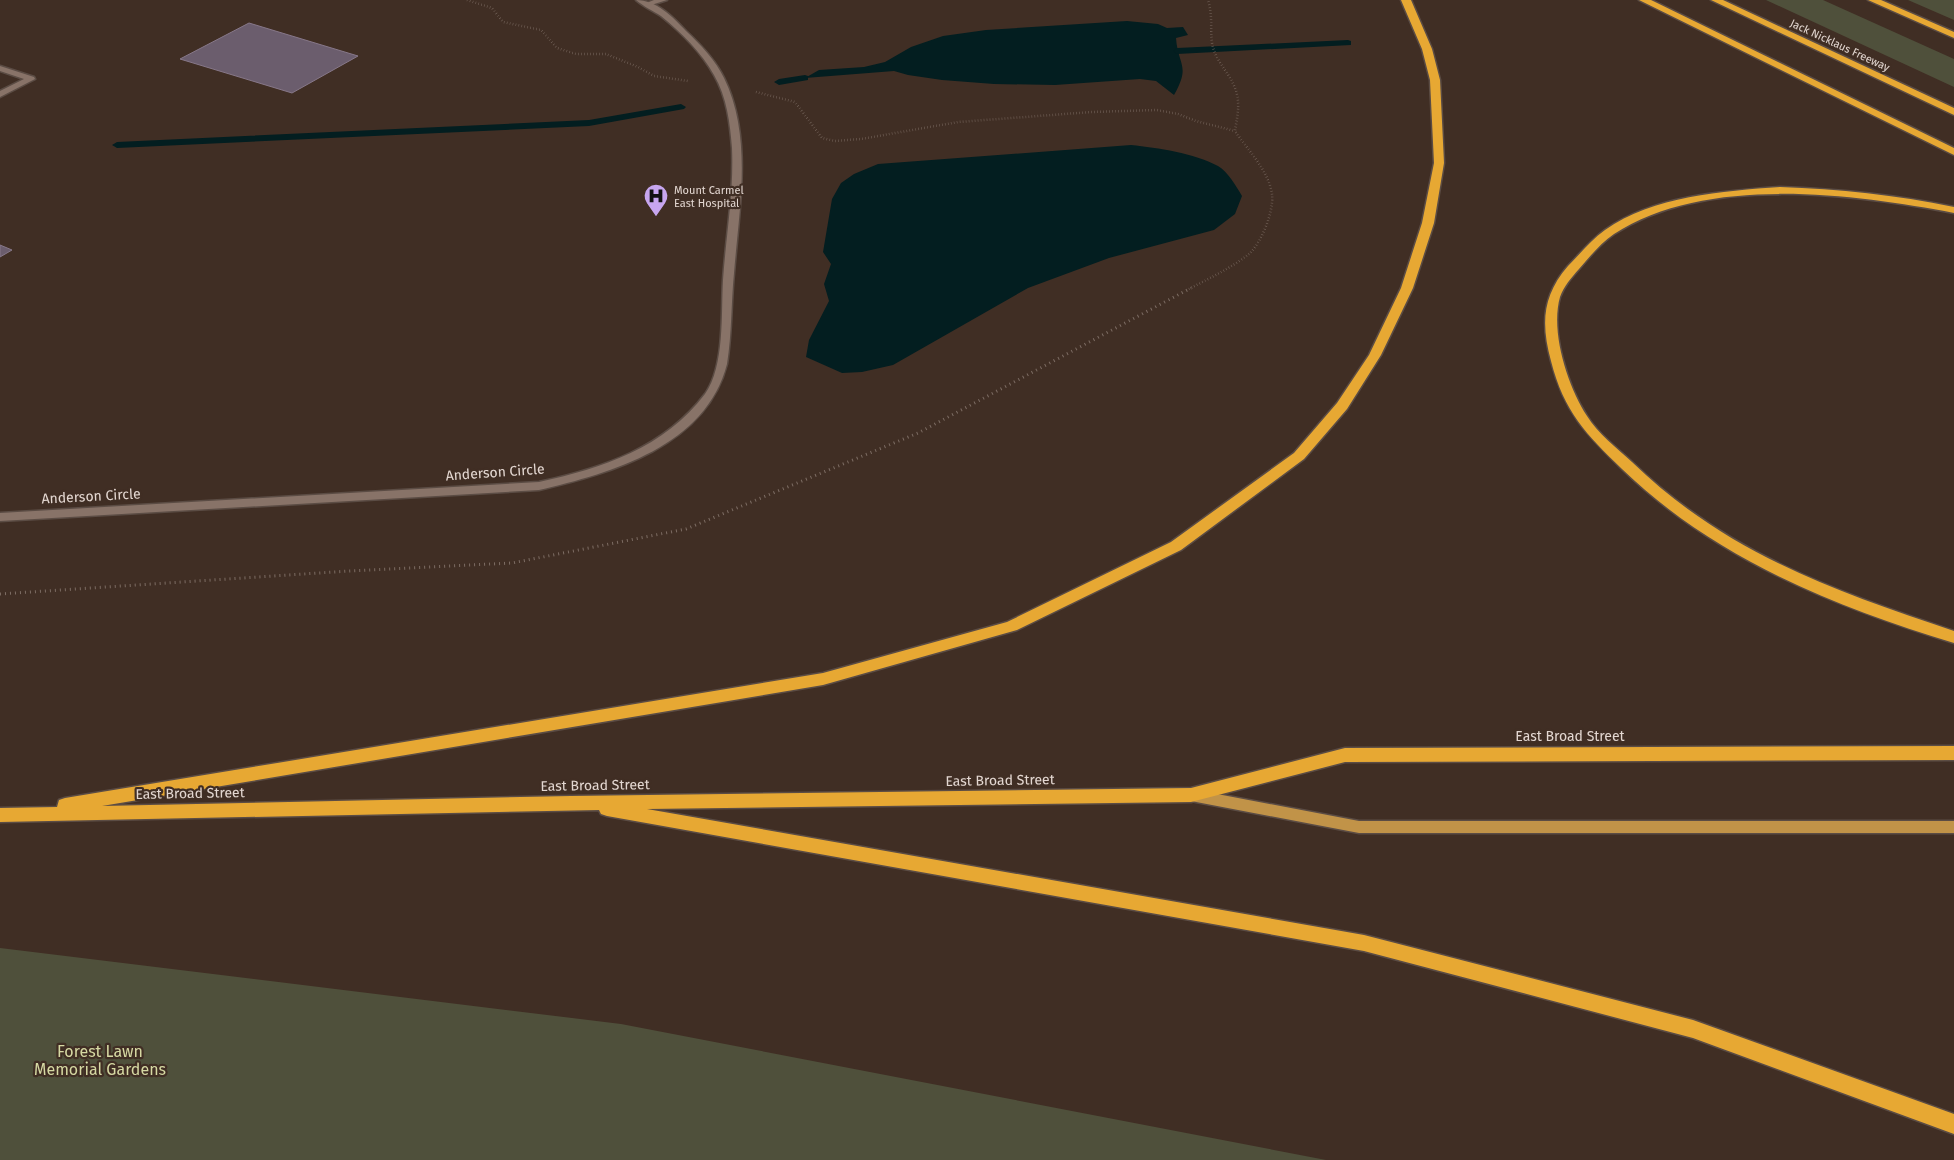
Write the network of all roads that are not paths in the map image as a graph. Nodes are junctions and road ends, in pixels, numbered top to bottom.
1 (663, 0) edge
2 (1406, 0) edge
3 (1644, 0) edge
4 (1716, 0) edge
5 (1873, 0) edge
6 (644, 2) edge
7 (1954, 35) edge
8 (0, 68) edge
9 (0, 94) edge
10 (1954, 112) edge
11 (1954, 152) edge
12 (1954, 210) edge
13 (0, 516) edge
14 (1954, 637) edge
15 (1954, 753) edge
16 (1191, 795) junction
17 (571, 803) junction
18 (6, 814) edge
19 (1954, 826) edge
20 (1954, 1124) edge

1 - 6 street
2 - 18 highway
3 - 11 highway
4 - 10 highway, Jack Nicklaus Freeway
5 - 7 highway
6 - 13 street, Anderson Circle
8 - 9 street
12 - 14 highway
15 - 16 highway, East Broad Street
16 - 17 highway, East Broad Street
16 - 19 main road, East Broad Street
17 - 18 highway, East Broad Street
17 - 20 highway

